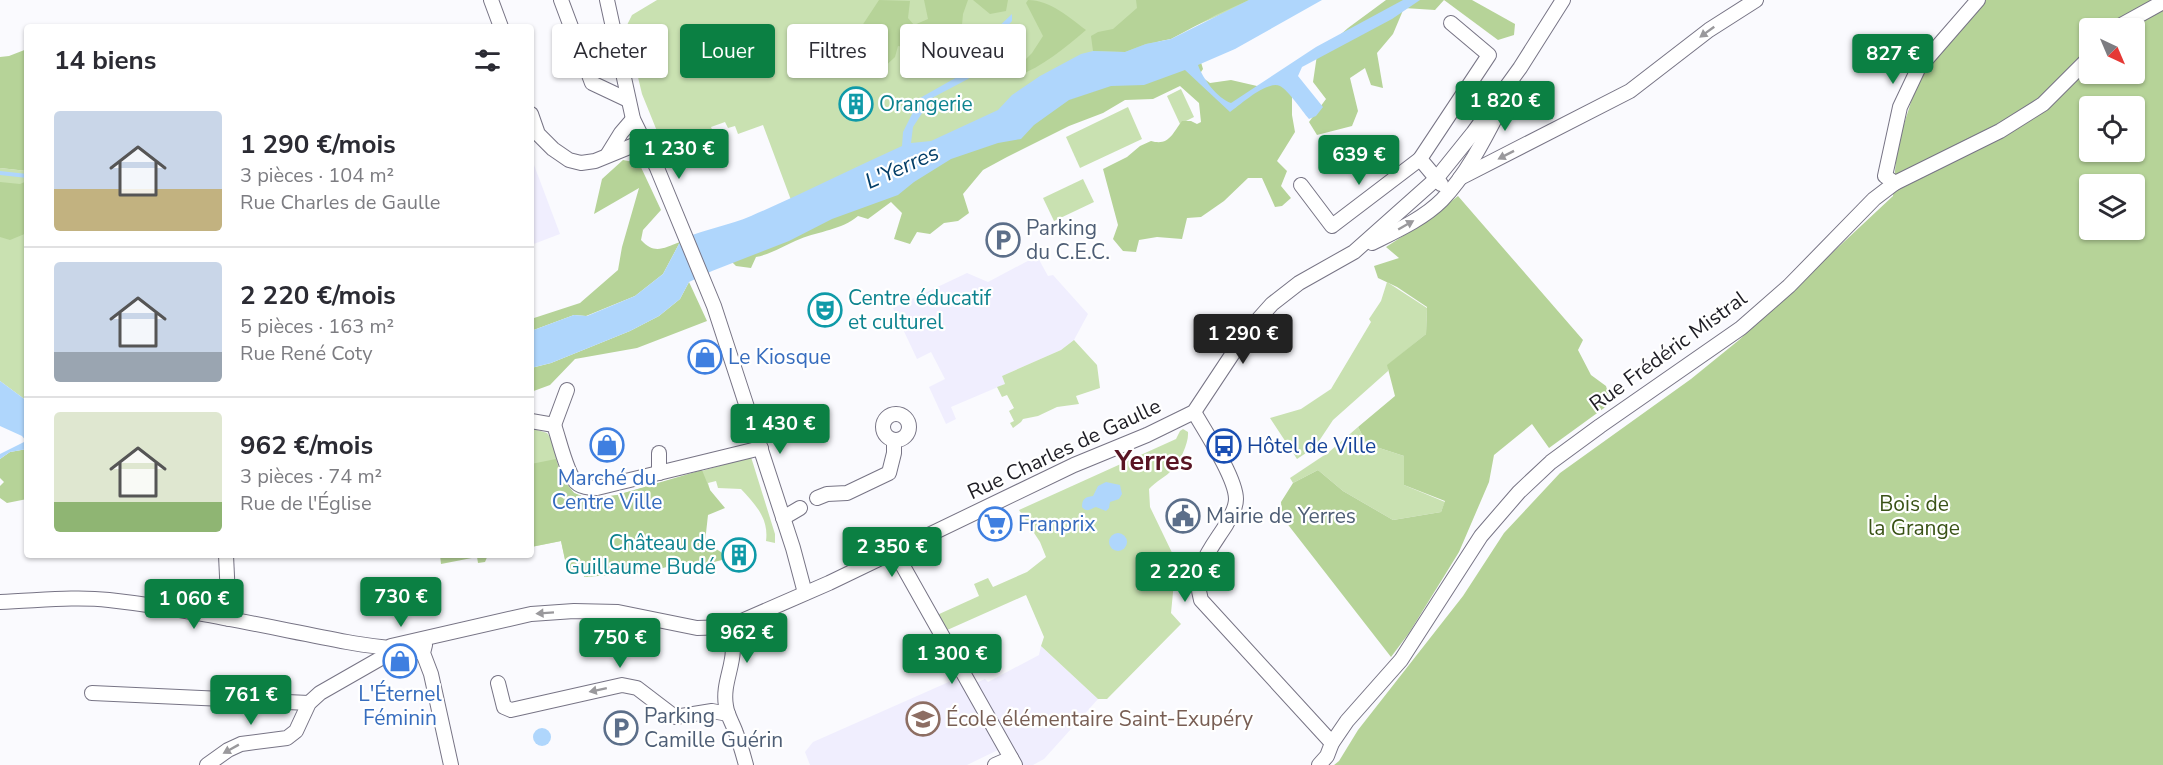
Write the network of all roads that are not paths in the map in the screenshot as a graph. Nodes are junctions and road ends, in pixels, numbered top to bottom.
1 (491, 0) edge
2 (561, 0) edge
3 (607, 0) edge
4 (1563, 0) edge
5 (1756, 0) edge
6 (1978, 0) edge
7 (2163, 2) edge
8 (2134, 18) edge
9 (1451, 23) dead end
10 (500, 24) edge
11 (1520, 68) junction
12 (2079, 68) edge
13 (628, 100) junction
14 (633, 119) junction
15 (534, 123) edge
16 (644, 141) junction
17 (608, 154) junction
18 (1420, 159) junction
19 (1441, 173) junction
20 (1460, 178) junction
21 (1895, 183) junction
22 (1301, 185) dead end
23 (1449, 192) junction
24 (1354, 252) junction
25 (567, 390) dead end
26 (1194, 412) junction
27 (534, 422) edge
28 (555, 425) junction
29 (894, 440) dead end
30 (761, 448) junction
31 (659, 453) dead end
32 (658, 472) junction
33 (817, 498) dead end
34 (800, 508) dead end
35 (783, 518) junction
36 (895, 552) junction
37 (226, 558) edge
38 (805, 593) junction
39 (0, 602) edge
40 (229, 619) junction
41 (728, 627) junction
42 (429, 637) junction
43 (387, 649) junction
44 (423, 653) junction
45 (498, 682) dead end
46 (92, 693) dead end
47 (309, 703) junction
48 (728, 714) junction
49 (1332, 743) junction
50 (1013, 761) edge
51 (207, 765) edge
52 (451, 765) edge
53 (746, 765) edge
54 (995, 765) edge
55 (1319, 765) edge

1 - 10 street
2 - 13 street
3 - 13 street
4 - 11 street
5 -> 20 street
6 - 21 street
7 - 8 street
9 - 18 street
11 - 19 street, Rue Charles de Gaulle
11 - 20 street
12 - 21 street, Rue Frédéric Mistral
13 - 14 street
14 - 16 street
14 - 17 street
15 - 17 street
16 - 17 street
16 - 30 street
18 - 19 street
18 - 22 street
19 - 20 street
19 - 23 street
19 - 24 street, Rue Charles de Gaulle
20 - 23 street
21 - 49 street, Rue Frédéric Mistral
24 -> 23 street
24 - 26 street, Rue Charles de Gaulle
25 - 28 street
26 - 36 street, Rue Charles de Gaulle
26 - 49 street
27 - 28 street
28 - 32 street
29 - 33 street
30 - 32 street
30 - 35 street
31 - 32 street
34 - 35 street
35 - 38 street
36 - 38 street, Rue Charles de Gaulle
36 - 50 street
37 - 40 street
38 - 41 street, Rue Charles de Gaulle
39 - 40 street
40 - 43 street
41 -> 42 street, Rue Charles de Gaulle
41 - 48 street
42 - 43 street, Rue Charles de Gaulle
42 - 44 street
43 - 44 street
43 - 47 street
44 - 52 street
48 -> 45 street
46 - 47 street
47 -> 51 street
48 - 53 street
49 - 55 street, Rue Frédéric Mistral
50 - 54 street

